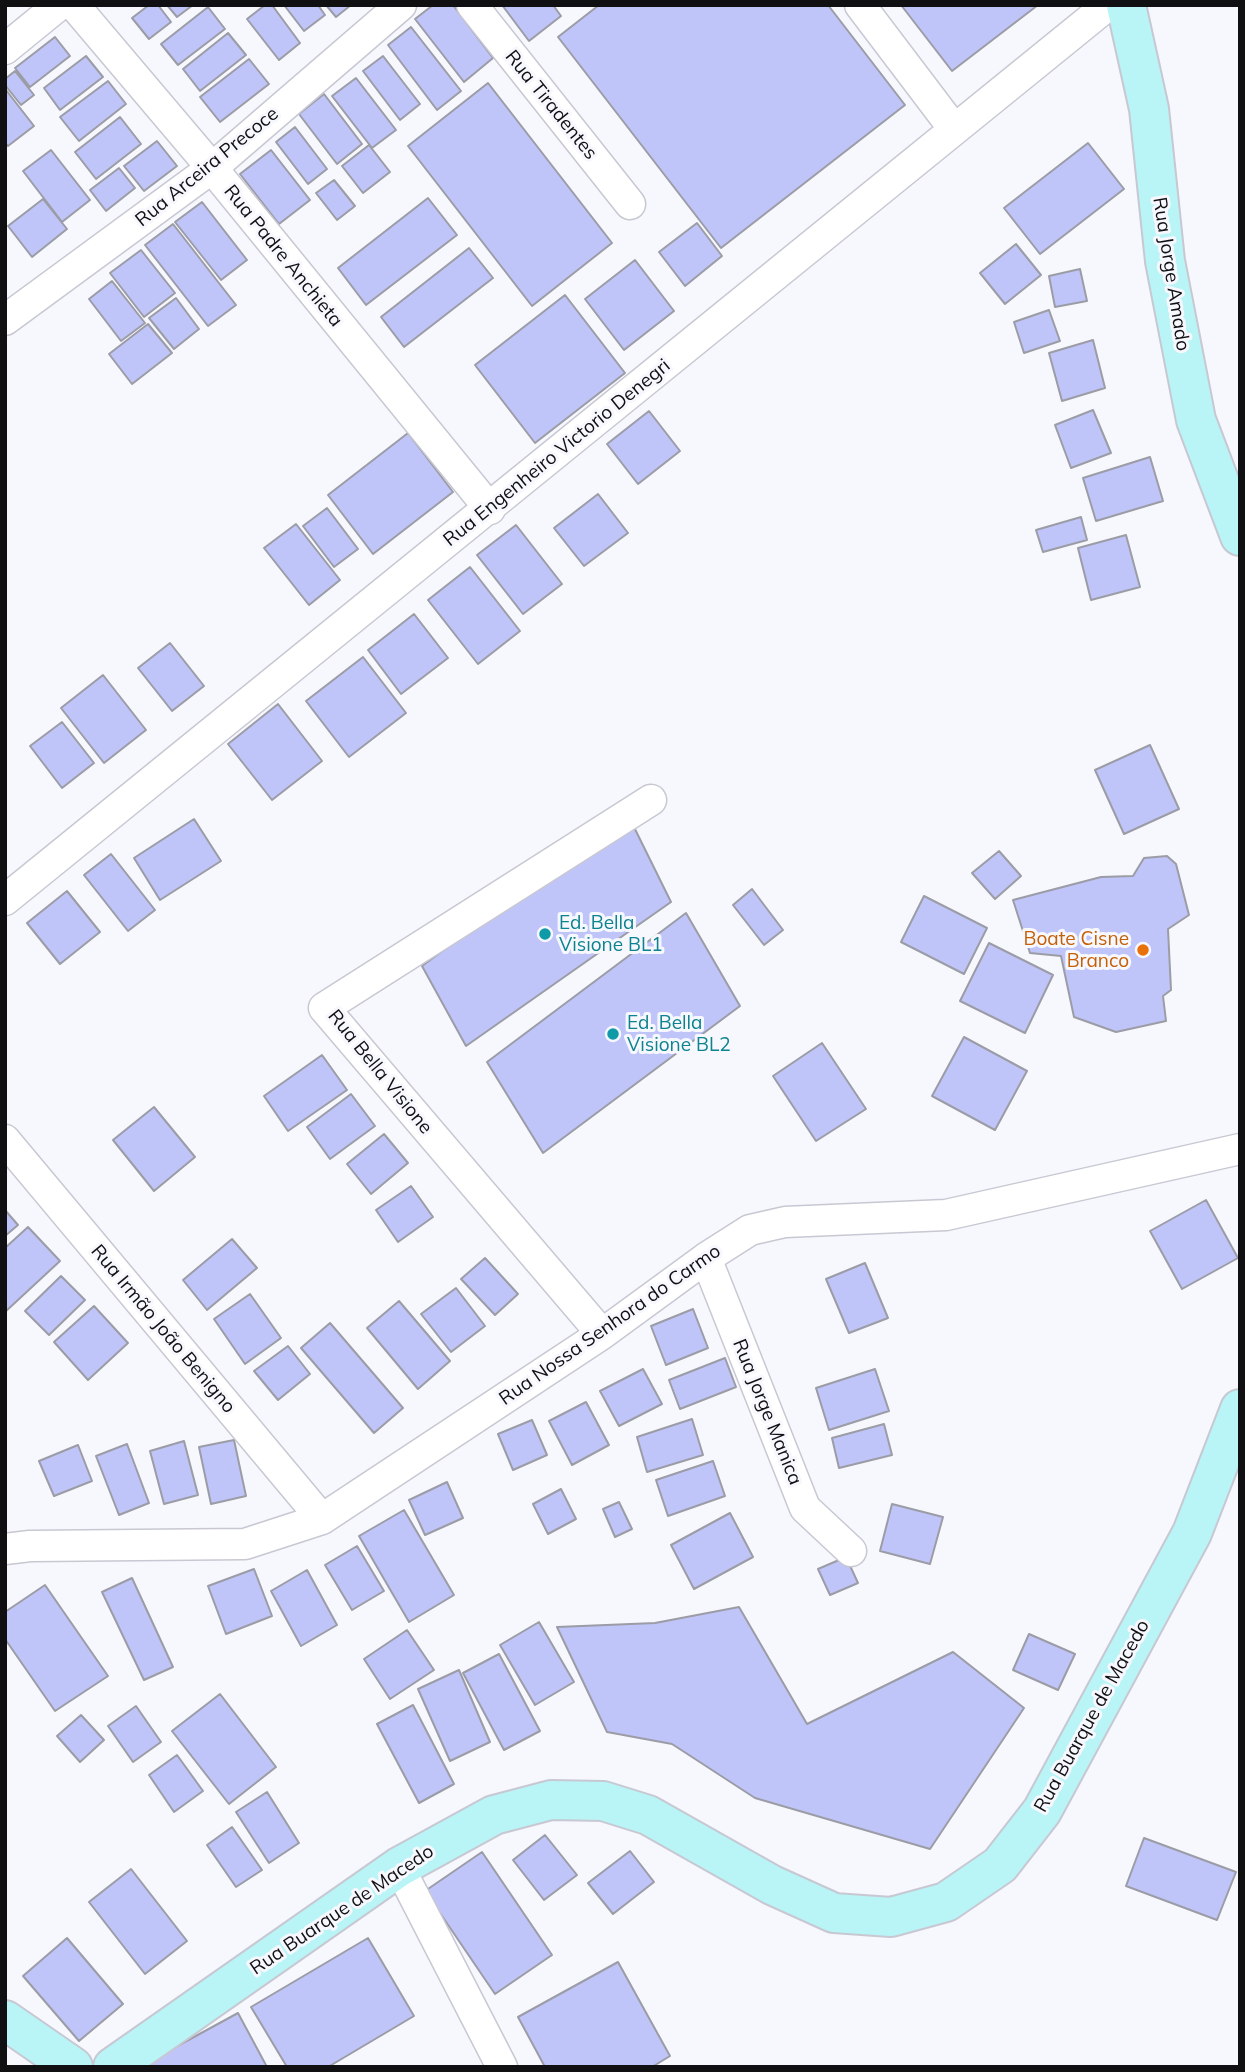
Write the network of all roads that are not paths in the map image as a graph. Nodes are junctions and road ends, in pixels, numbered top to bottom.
1 (59, 5) edge
2 (74, 5) edge
3 (401, 5) edge
4 (472, 5) edge
5 (860, 5) edge
6 (1108, 5) edge
7 (1126, 5) edge
8 (5, 49) edge
9 (954, 129) junction
10 (212, 168) junction
11 (631, 204) dead end
12 (5, 320) edge
13 (490, 509) junction
14 (1240, 536) edge
15 (652, 800) dead end
16 (5, 900) edge
17 (5, 1140) edge
18 (1240, 1149) edge
19 (706, 1258) junction
20 (601, 1334) junction
21 (1240, 1409) edge
22 (322, 1519) junction
23 (5, 1549) edge
24 (851, 1551) dead end
25 (399, 1867) junction
26 (5, 2020) edge
27 (73, 2067) edge
28 (113, 2067) edge
29 (502, 2067) edge

1 - 8 street
2 - 10 street, Rua Padre Anchieta
3 - 10 street, Rua Arceira Precoce
4 - 11 street, Rua Tiradentes
5 - 9 street
6 - 9 street, Rua Engenheiro Victorio Denegri
7 - 14 main road, Rua Jorge Amado
9 - 13 street, Rua Engenheiro Victorio Denegri
10 - 12 street, Rua Arceira Precoce
10 - 13 street, Rua Padre Anchieta
13 - 16 street, Rua Engenheiro Victorio Denegri
15 - 20 street, Rua Bella Visione
17 - 22 street, Rua Irmão João Benigno
18 - 19 street, Rua Nossa Senhora do Carmo
19 - 20 street, Rua Nossa Senhora do Carmo
19 - 24 street, Rua Jorge Manica
20 - 22 street, Rua Nossa Senhora do Carmo
21 - 25 main road, Rua Buarque de Macedo
22 - 23 street, Rua Nossa Senhora do Carmo
25 - 28 main road, Rua Buarque de Macedo
25 - 29 street
26 - 27 main road

